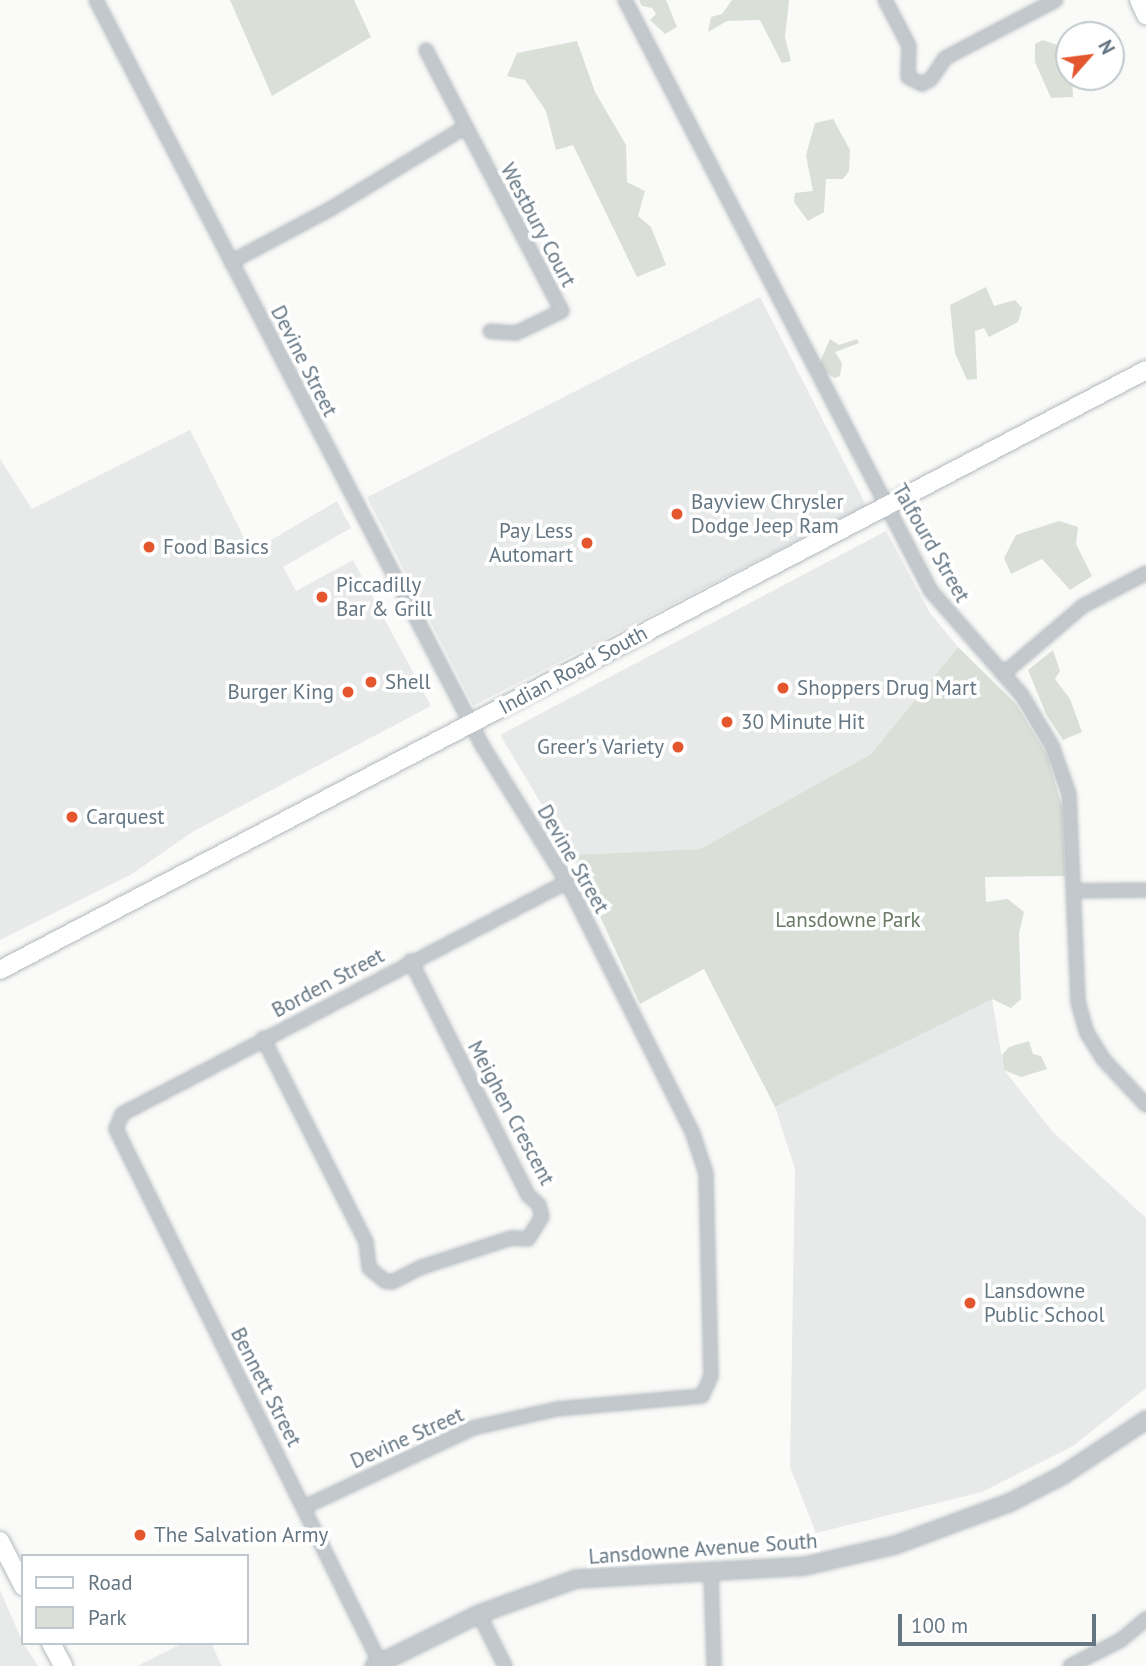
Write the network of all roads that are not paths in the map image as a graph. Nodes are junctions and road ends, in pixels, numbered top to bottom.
1 (96, 0) edge
2 (625, 0) edge
3 (884, 0) edge
4 (1056, 0) edge
5 (1139, 0) edge
6 (1146, 15) edge
7 (426, 50) dead end
8 (465, 127) junction
9 (231, 262) junction
10 (490, 331) dead end
11 (1146, 370) edge
12 (886, 507) junction
13 (1146, 573) edge
14 (1003, 674) junction
15 (472, 723) junction
16 (568, 882) junction
17 (1146, 890) edge
18 (1075, 891) junction
19 (411, 961) junction
20 (0, 970) edge
21 (263, 1038) junction
22 (1146, 1105) edge
23 (116, 1129) joint
24 (1146, 1420) edge
25 (304, 1507) junction
26 (0, 1541) edge
27 (711, 1574) junction
28 (21, 1582) edge
29 (479, 1614) junction
30 (1146, 1619) edge
31 (52, 1645) edge
32 (377, 1664) edge
33 (63, 1666) edge
34 (505, 1666) edge
35 (714, 1666) edge
36 (1070, 1666) edge

1 - 9 street, Devine Street
2 - 12 street, Talfourd Street
3 - 4 street
5 - 6 main road
7 - 8 street, Westbury Court
8 - 9 street
8 - 10 street, Westbury Court
9 - 15 street, Devine Street
11 - 12 main road, Indian Road South
12 - 14 street, Talfourd Street
12 - 15 main road, Indian Road South
13 - 14 street
14 - 18 street, Talfourd Street
15 - 16 street, Devine Street
15 - 20 main road, Indian Road South
16 - 19 street, Borden Street
16 - 25 street, Devine Street
17 - 18 street
18 - 22 street, Talfourd Street
19 - 21 street, Borden Street
19 - 21 street, Meighen Crescent
21 - 23 street, Borden Street
23 - 25 street, Bennett Street
24 - 27 street, Lansdowne Avenue South
25 - 32 street, Bennett Street
26 - 28 main road
27 - 29 street, Lansdowne Avenue South
27 - 35 street
29 - 32 street, Lansdowne Avenue South
29 - 34 street
30 - 36 street
31 - 33 main road

